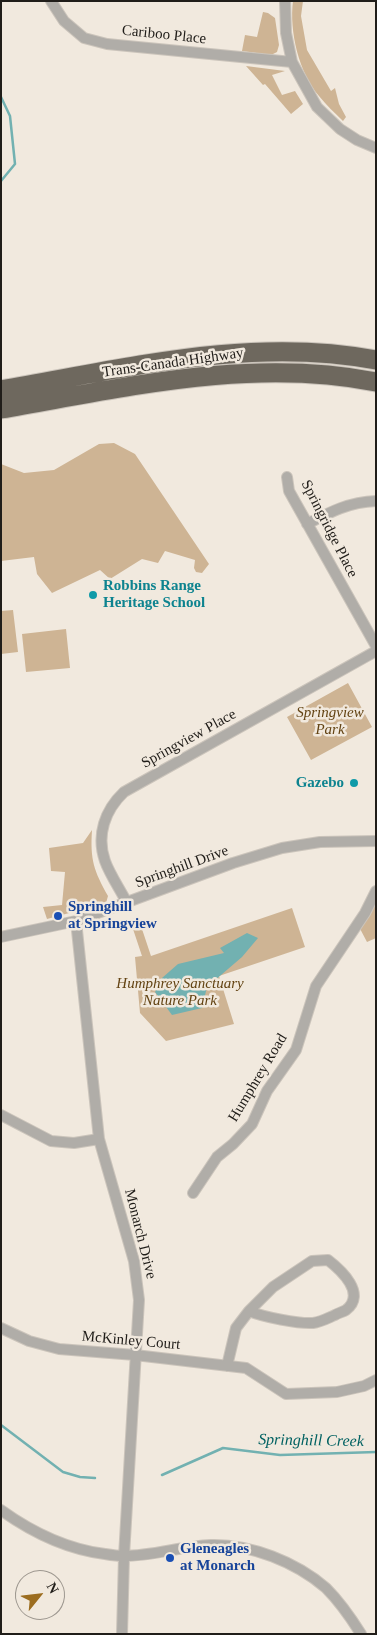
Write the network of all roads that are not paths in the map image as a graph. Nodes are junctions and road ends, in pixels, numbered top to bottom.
1 (50, 1) edge
2 (285, 1) edge
3 (292, 62) junction
4 (376, 148) edge
5 (376, 360) edge
6 (376, 382) edge
7 (1, 390) edge
8 (1, 409) edge
9 (287, 477) dead end
10 (376, 500) edge
11 (307, 524) junction
12 (376, 646) edge
13 (376, 652) edge
14 (376, 841) edge
15 (376, 891) edge
16 (127, 903) junction
17 (76, 921) junction
18 (1, 937) edge
19 (1, 1115) edge
20 (99, 1139) junction
21 (193, 1193) dead end
22 (249, 1311) junction
23 (1, 1328) edge
24 (135, 1355) junction
25 (227, 1366) junction
26 (376, 1380) edge
27 (1, 1510) edge
28 (124, 1556) junction
29 (122, 1634) edge
30 (360, 1634) edge

1 - 3 street, Cariboo Place
2 - 3 street
3 - 4 street
5 - 7 highway, Trans-Canada Highway
6 - 8 highway, Trans-Canada Highway
9 - 11 street, Springridge Place
10 - 11 street
11 - 12 street, Springridge Place
13 - 16 street, Springview Place
14 - 16 street, Springhill Drive
15 - 21 street, Humphrey Road
16 - 17 street, Springhill Drive
17 - 18 street, Springhill Drive
17 - 20 street, Monarch Drive
19 - 20 street
20 - 24 street, Monarch Drive
22 - 22 street
22 - 25 street
23 - 24 street, McKinley Court
24 - 25 street, McKinley Court
24 - 28 street, Monarch Drive
25 - 26 street, McKinley Court
27 - 28 street
28 - 29 street, Monarch Drive
28 - 30 street

